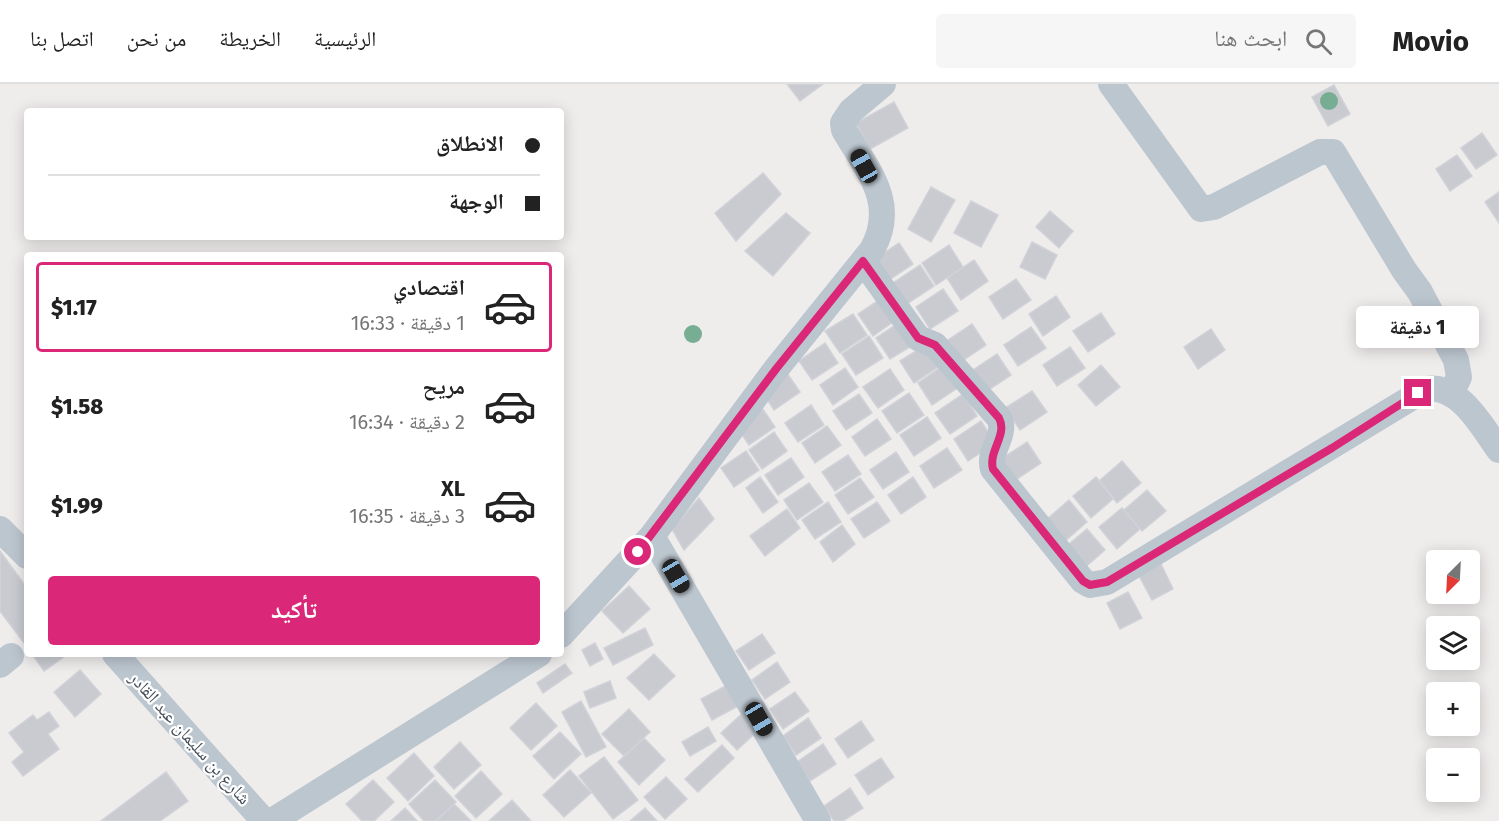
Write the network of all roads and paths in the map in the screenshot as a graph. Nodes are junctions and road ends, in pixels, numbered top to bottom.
1 (883, 84) edge
2 (1111, 84) edge
3 (863, 261) junction
4 (1451, 394) junction
5 (1499, 450) edge
6 (0, 529) edge
7 (652, 536) junction
8 (24, 553) edge
9 (564, 632) edge
10 (118, 657) edge
11 (534, 657) edge
12 (264, 821) edge
13 (272, 821) edge
14 (818, 821) edge

1 - 3 street
2 - 4 street
3 - 4 street
3 - 7 street
4 - 5 street
6 - 8 street
7 - 9 street
7 - 14 street
10 - 12 street, شارع بن سليمان عبد القادر
11 - 13 street

